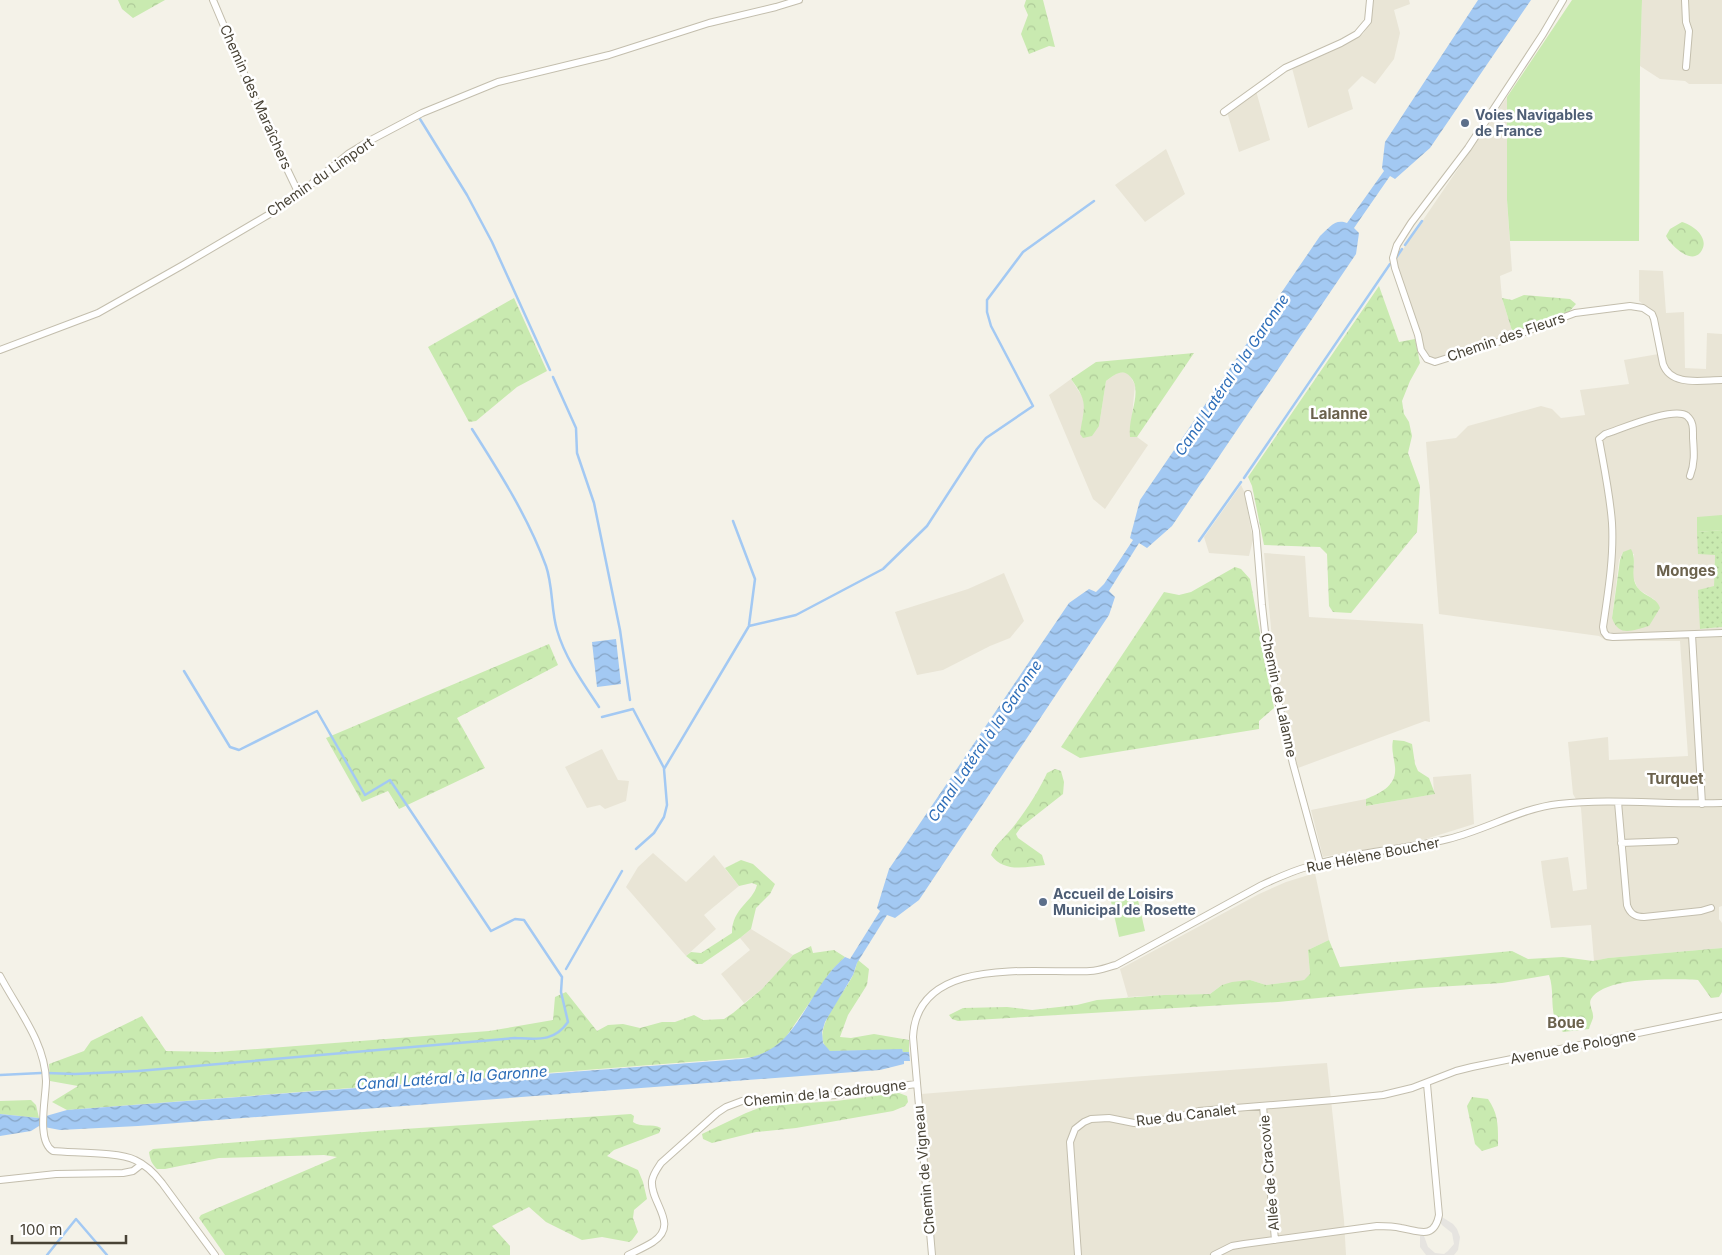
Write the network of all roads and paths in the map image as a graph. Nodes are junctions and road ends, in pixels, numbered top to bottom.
1 (213, 0) edge
2 (798, 0) edge
3 (1370, 0) edge
4 (1563, 0) edge
5 (1685, 0) edge
6 (1686, 68) dead end
7 (1224, 112) dead end
8 (299, 194) junction
9 (0, 350) edge
10 (1722, 380) edge
11 (1690, 476) dead end
12 (1248, 494) dead end
13 (1722, 633) edge
14 (1692, 635) junction
15 (1618, 802) junction
16 (1722, 803) edge
17 (1702, 804) junction
18 (1675, 841) dead end
19 (1622, 843) junction
20 (1320, 864) junction
21 (1711, 908) dead end
22 (0, 976) edge
23 (1722, 1016) edge
24 (914, 1024) joint
25 (916, 1084) junction
26 (1427, 1084) junction
27 (1263, 1106) junction
28 (142, 1164) junction
29 (0, 1180) edge
30 (1275, 1240) junction
31 (215, 1255) edge
32 (628, 1255) edge
33 (932, 1255) edge
34 (1078, 1255) edge
35 (1214, 1255) edge

1 - 8 street, Chemin des Maraîchers
2 - 8 street, Chemin du Limport
3 - 7 street
4 - 10 street, Chemin des Fleurs
5 - 6 street
8 - 9 street, Chemin du Limport
11 - 14 street
12 - 20 street, Chemin de Lalanne
13 - 14 street
14 - 17 street
15 - 17 street, Rue Hélène Boucher
15 - 19 street
15 - 20 street, Rue Hélène Boucher
16 - 17 street, Rue Hélène Boucher
18 - 19 street
19 - 21 street
20 - 24 street, Rue Hélène Boucher
22 - 28 street
23 - 26 street, Avenue de Pologne
24 - 25 street, Chemin de Vigneau
25 - 32 street, Chemin de la Cadrougne
25 - 33 street, Chemin de Vigneau
26 - 27 street, Rue du Canalet
26 - 30 street
27 - 30 street, Allée de Cracovie
27 - 34 street, Rue du Canalet
28 - 29 street
28 - 31 street
30 - 35 street

